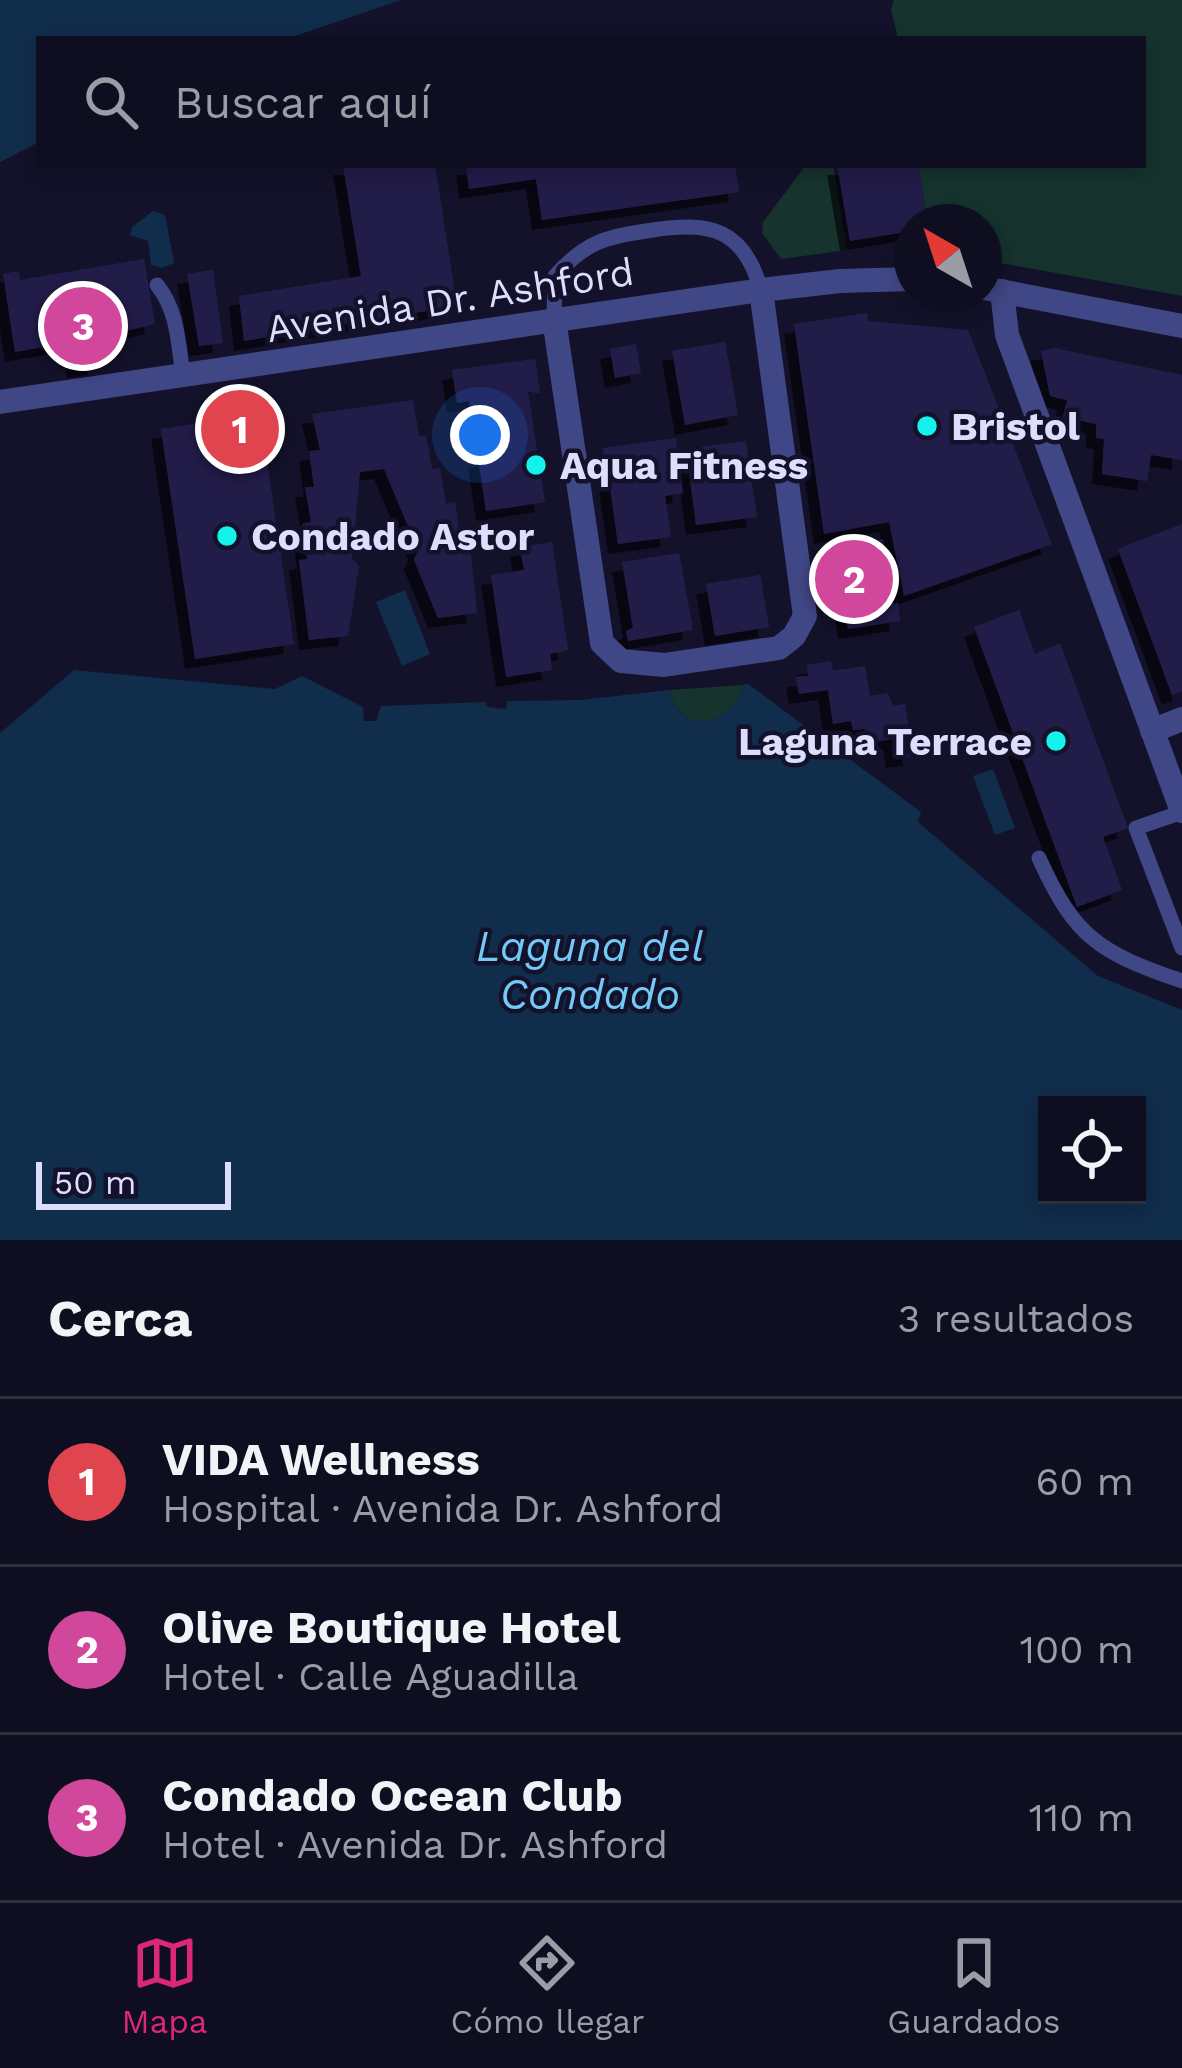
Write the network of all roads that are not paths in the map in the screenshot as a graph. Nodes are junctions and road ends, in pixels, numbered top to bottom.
1 (894, 280) edge
2 (157, 285) dead end
3 (760, 290) junction
4 (1002, 291) edge
5 (1000, 312) edge
6 (554, 320) junction
7 (1182, 326) edge
8 (183, 376) junction
9 (0, 402) edge
10 (1182, 719) edge
11 (1152, 731) junction
12 (1182, 812) edge
13 (1040, 858) dead end
14 (1182, 948) edge
15 (1182, 981) edge

1 - 3 street, Avenida Dr. Ashford
2 - 8 lane
3 - 6 street, Avenida Dr. Ashford
3 - 6 lane
3 - 6 street
4 - 7 street
5 - 11 street
6 - 8 street, Avenida Dr. Ashford
8 - 9 street, Avenida Dr. Ashford
10 - 11 street
11 - 12 street
12 - 14 lane
13 - 15 lane

